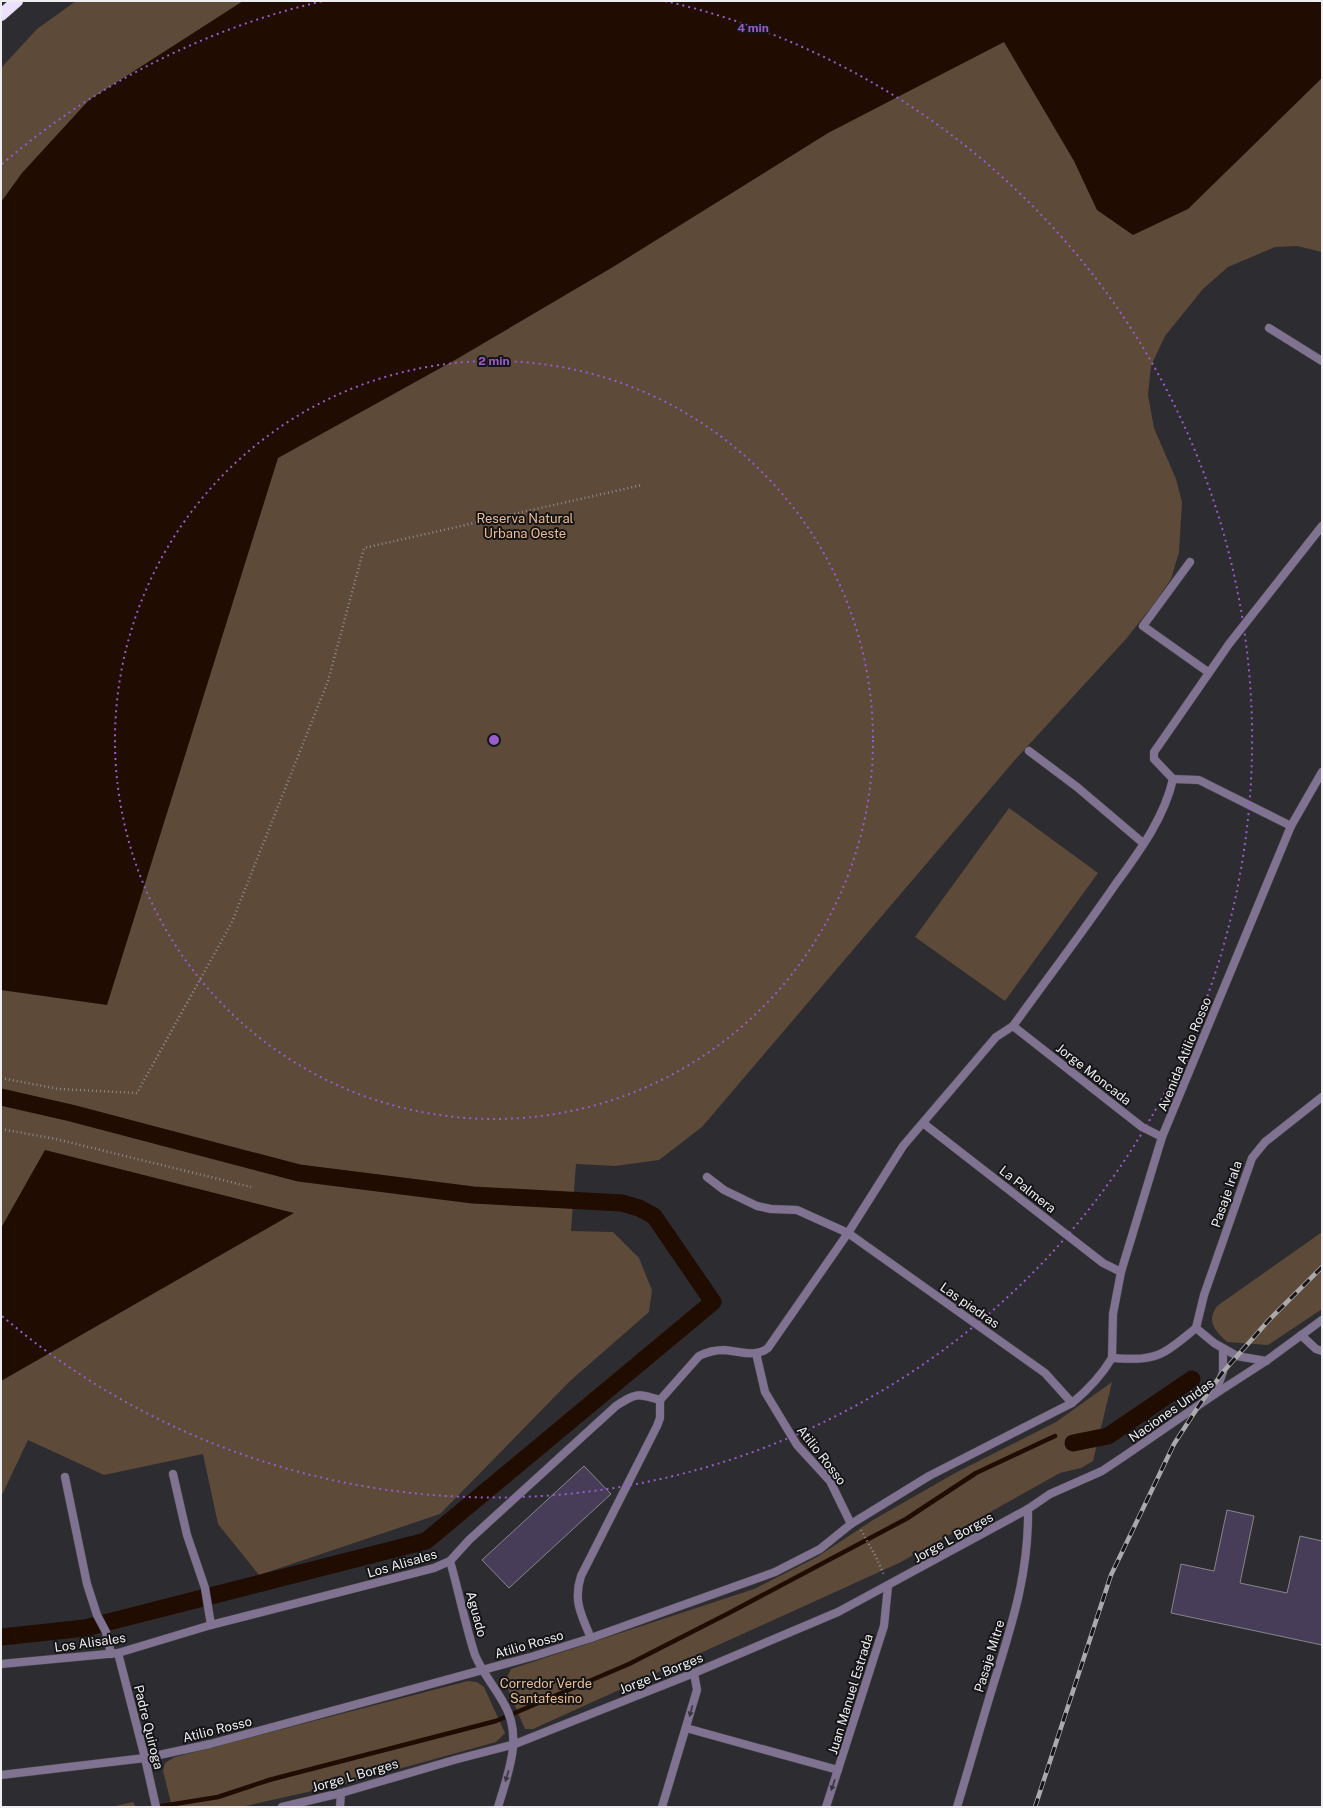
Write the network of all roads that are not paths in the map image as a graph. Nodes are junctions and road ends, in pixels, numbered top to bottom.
1 (17, 1) edge
2 (1, 15) edge
3 (1269, 328) dead end
4 (1322, 361) edge
5 (1322, 526) edge
6 (1190, 562) dead end
7 (1208, 672) junction
8 (1029, 751) dead end
9 (1322, 772) edge
10 (1173, 779) junction
11 (1291, 826) junction
12 (1144, 843) junction
13 (1013, 1026) junction
14 (1322, 1097) edge
15 (923, 1122) junction
16 (1162, 1137) junction
17 (707, 1177) dead end
18 (848, 1233) junction
19 (1121, 1272) junction
20 (1322, 1320) edge
21 (1196, 1328) junction
22 (1301, 1335) junction
23 (1224, 1349) junction
24 (1322, 1351) edge
25 (756, 1353) junction
26 (1112, 1358) junction
27 (1266, 1361) junction
28 (1215, 1394) junction
29 (660, 1400) junction
30 (1072, 1402) junction
31 (174, 1474) dead end
32 (65, 1477) dead end
33 (1028, 1509) junction
34 (851, 1524) junction
35 (450, 1561) junction
36 (888, 1586) junction
37 (211, 1625) junction
38 (591, 1638) junction
39 (114, 1653) junction
40 (1, 1664) edge
41 (482, 1670) junction
42 (694, 1673) junction
43 (686, 1728) junction
44 (515, 1744) junction
45 (145, 1758) junction
46 (838, 1770) junction
47 (1, 1775) edge
48 (341, 1793) junction
49 (155, 1804) edge
50 (282, 1807) edge
51 (340, 1807) edge
52 (498, 1807) edge
53 (662, 1807) edge
54 (826, 1807) edge
55 (957, 1807) edge

1 - 2 highway
3 - 4 street
5 - 7 street
6 - 7 street
7 - 10 street
8 - 12 street
9 - 11 street, Avenida Atilio Rosso
10 - 11 street
10 - 12 street
11 - 16 street, Avenida Atilio Rosso
12 - 13 street
13 - 15 street
13 - 16 street, Jorge Moncada
14 - 21 street, Pasaje Irala
15 - 18 street
15 - 19 street, La Palmera
16 - 19 street, Avenida Atilio Rosso
17 - 18 street, Las piedras
18 - 25 street
18 - 30 street, Las piedras
19 - 26 street, Avenida Atilio Rosso
20 - 22 street, Naciones Unidas
21 - 23 street
21 - 26 street
22 - 24 street
22 - 27 street, Naciones Unidas
23 - 27 street
23 - 28 street
25 - 29 street
25 - 34 street, Atilio Rosso
26 - 30 street
27 - 28 street, Naciones Unidas
28 - 33 street, Naciones Unidas
29 - 35 street, Los Alisales
29 - 38 street
30 - 34 street
31 - 37 street
32 - 39 street, Padre Quiroga
33 - 36 street, Jorge L Borges
33 - 55 street, Pasaje Mitre
34 - 38 street, Atilio Rosso
35 - 37 street, Los Alisales
35 - 41 street, Aguado
36 - 42 street, Jorge L Borges
36 - 46 street, Juan Manuel Estrada
37 - 39 street, Los Alisales
38 - 41 street, Atilio Rosso
39 - 40 street, Los Alisales
39 - 45 street, Padre Quiroga
41 - 44 street, Aguado
41 - 45 street, Atilio Rosso
42 -> 43 street
42 - 44 street, Jorge L Borges
43 - 46 street
43 - 53 street
44 - 48 street, Jorge L Borges
44 -> 52 street, Aguado
45 - 47 street, Atilio Rosso
45 - 49 street, Padre Quiroga
46 -> 54 street, Juan Manuel Estrada
48 - 50 street, Jorge L Borges
48 - 51 street

